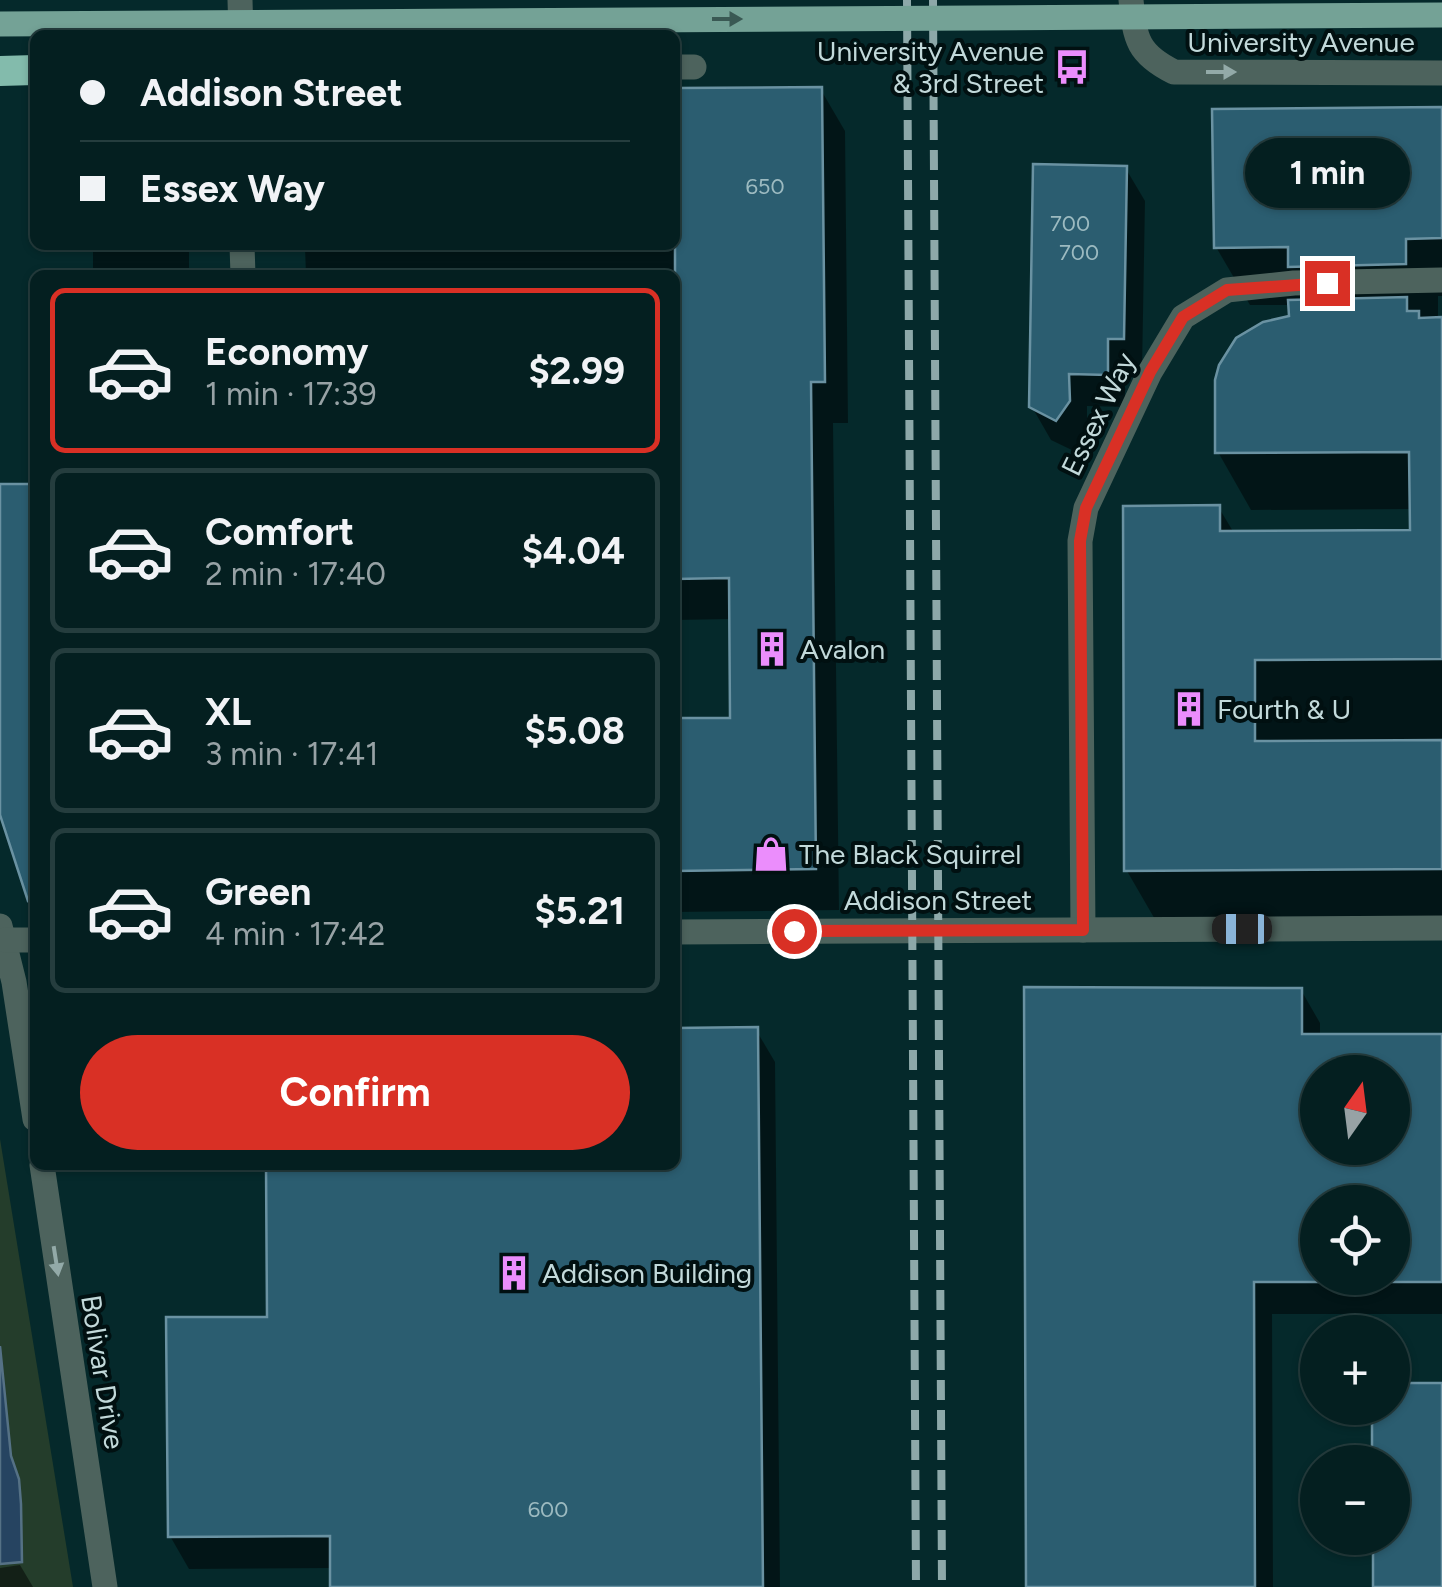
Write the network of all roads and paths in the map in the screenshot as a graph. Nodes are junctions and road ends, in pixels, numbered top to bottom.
1 (240, 0) edge
2 (1131, 0) edge
3 (1442, 15) edge
4 (0, 24) edge
5 (240, 30) edge
6 (30, 70) edge
7 (0, 71) edge
8 (1442, 73) edge
9 (1442, 280) edge
10 (1442, 928) edge
11 (1083, 930) junction
12 (680, 932) edge
13 (2, 933) edge
14 (30, 939) edge
15 (30, 1091) edge
16 (43, 1170) edge
17 (106, 1587) edge

1 - 5 street
2 -> 8 street, University Avenue
4 -> 3 main road, University Avenue, bridge
6 - 7 highway
9 - 11 street, Essex Way
10 - 11 street, Addison Street
11 - 12 street, Addison Street
13 - 14 street
13 - 15 street
16 -> 17 street, Bolivar Drive

